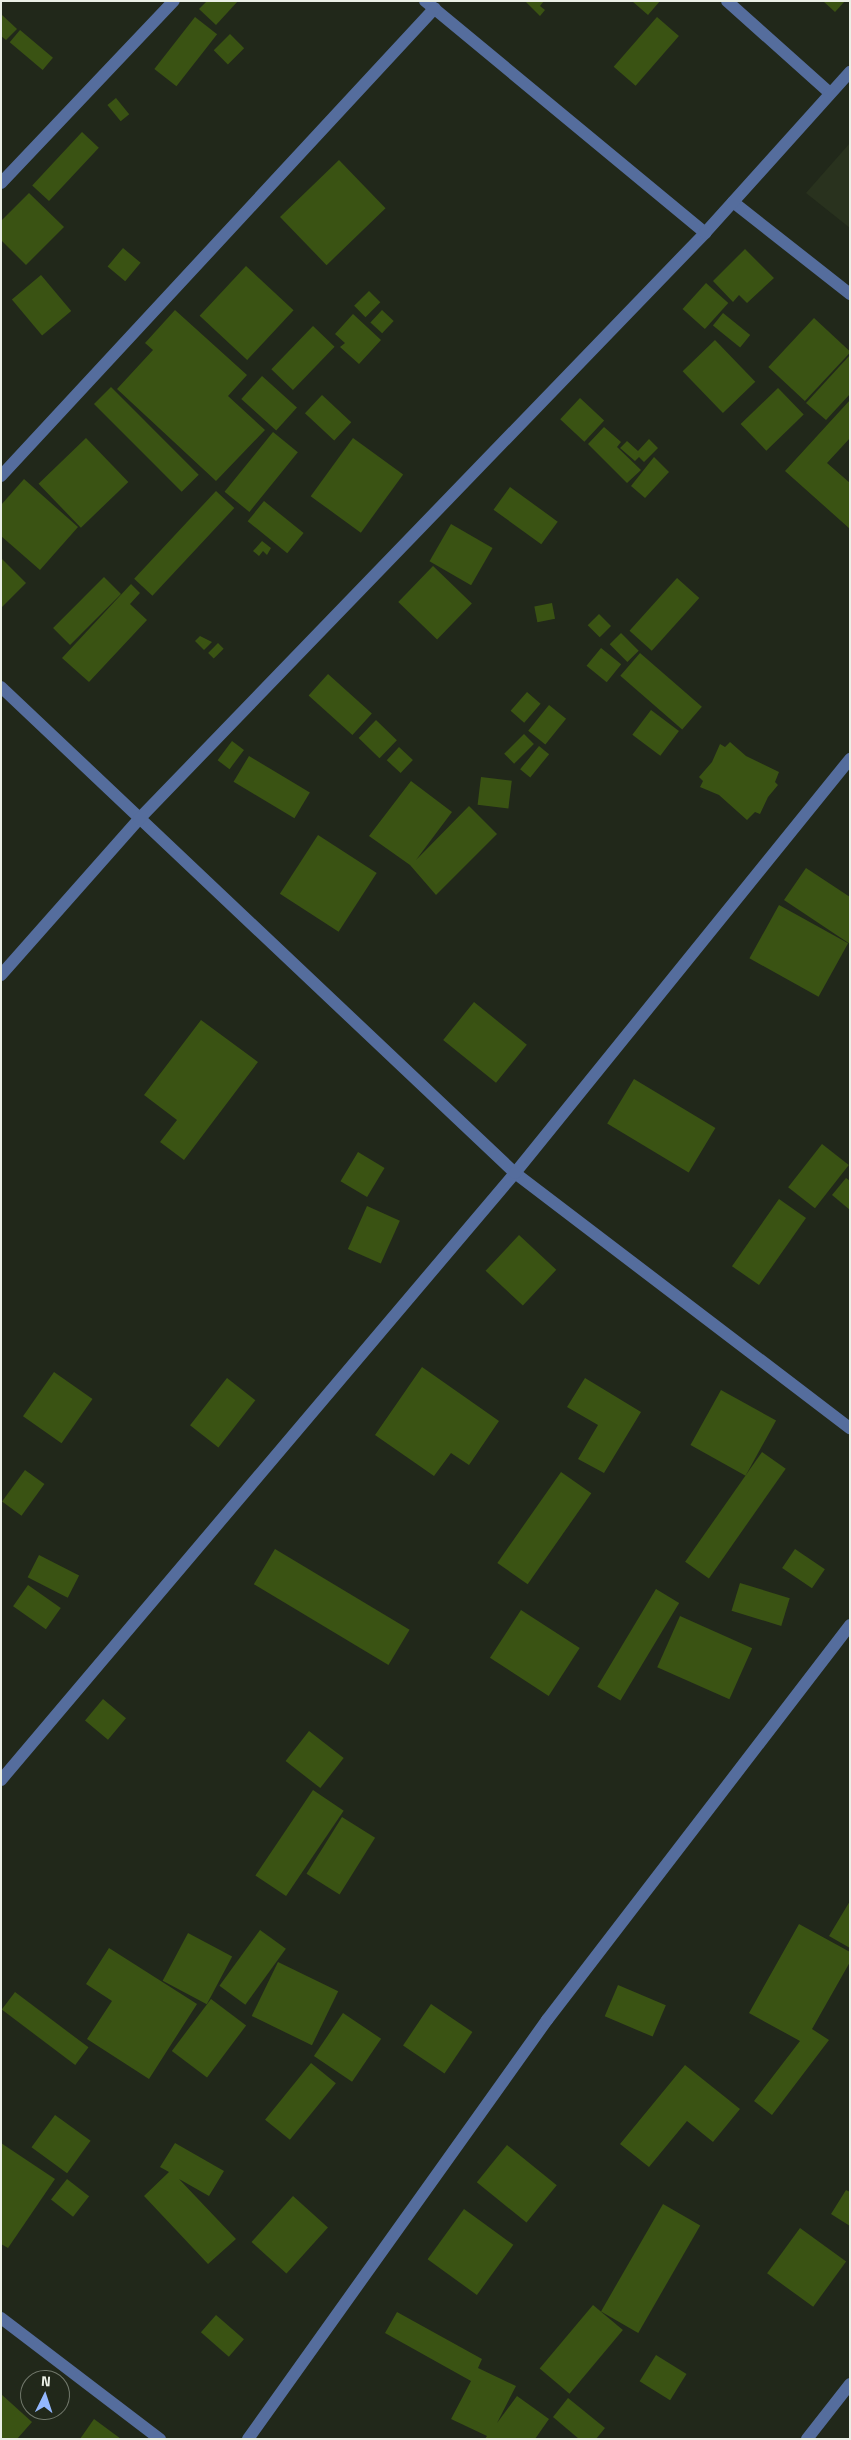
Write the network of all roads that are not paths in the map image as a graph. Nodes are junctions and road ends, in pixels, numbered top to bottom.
1 (174, 1) edge
2 (727, 1) edge
3 (430, 5) edge
4 (850, 72) edge
5 (830, 93) junction
6 (1, 183) edge
7 (732, 202) junction
8 (705, 233) junction
9 (850, 294) edge
10 (1, 476) edge
11 (1, 687) edge
12 (850, 759) edge
13 (139, 819) junction
14 (1, 975) edge
15 (516, 1174) junction
16 (850, 1428) edge
17 (850, 1625) edge
18 (1, 1780) edge
19 (1, 2318) edge
20 (850, 2384) edge
21 (160, 2439) edge
22 (248, 2439) edge
23 (807, 2439) edge

1 - 6 street
2 - 5 street
3 - 8 street
3 - 10 street
4 - 5 street
5 - 7 street
7 - 8 street
7 - 9 street
8 - 13 street
11 - 13 street
12 - 15 street
13 - 14 street
13 - 15 street
15 - 16 street
15 - 18 street
17 - 22 street
19 - 21 street
20 - 23 street

